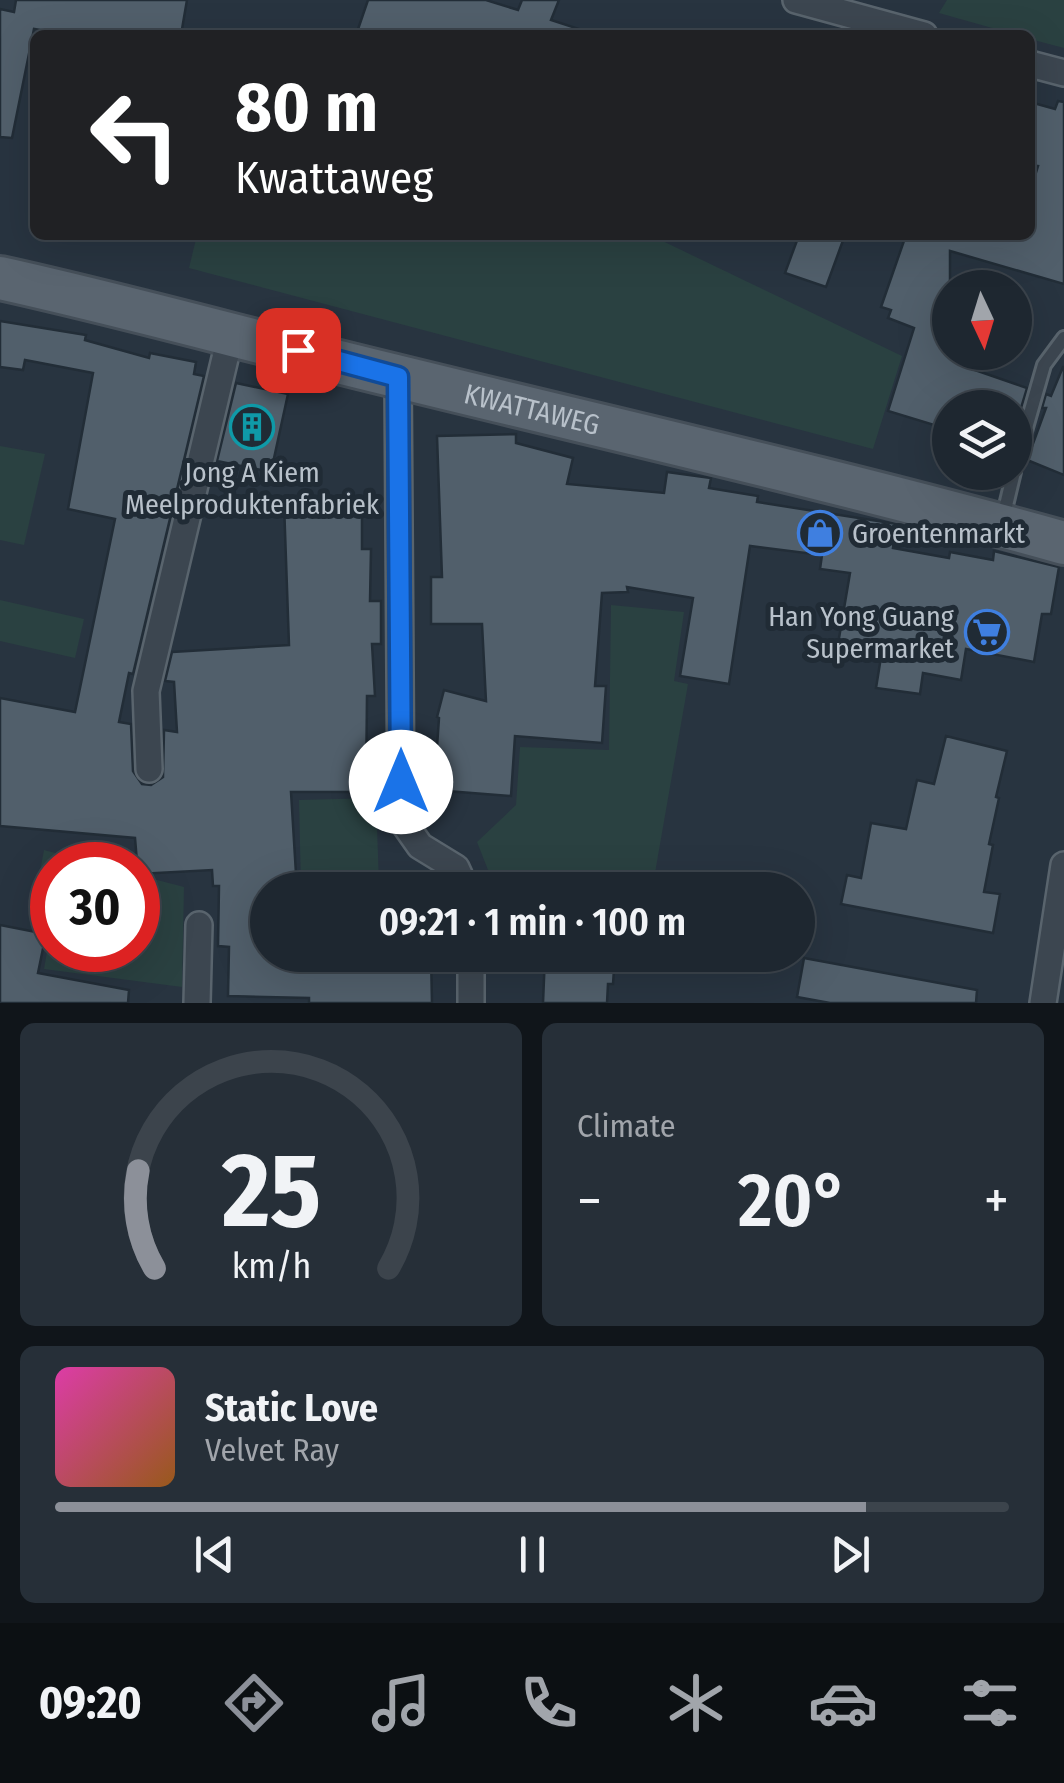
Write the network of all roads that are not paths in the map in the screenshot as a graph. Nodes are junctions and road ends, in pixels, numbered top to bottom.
1 (796, 0) edge
2 (906, 30) edge
3 (1035, 65) edge
4 (1064, 73) edge
5 (0, 278) edge
6 (231, 333) junction
7 (1064, 338) edge
8 (398, 377) junction
9 (1032, 407) edge
10 (1009, 490) edge
11 (1001, 525) junction
12 (1064, 542) edge
13 (149, 769) dead end
14 (1064, 865) edge
15 (458, 872) edge
16 (199, 925) dead end
17 (471, 972) edge
18 (197, 1003) edge
19 (470, 1003) edge
20 (1044, 1003) edge

1 - 2 street
3 - 4 street
5 - 6 main road, KWATTAWEG
6 - 8 main road, KWATTAWEG
6 - 13 street
7 - 9 lane
8 - 11 main road, KWATTAWEG
8 - 15 street
10 - 11 lane
11 - 12 main road, KWATTAWEG
14 - 20 street
16 - 18 street
17 - 19 street

